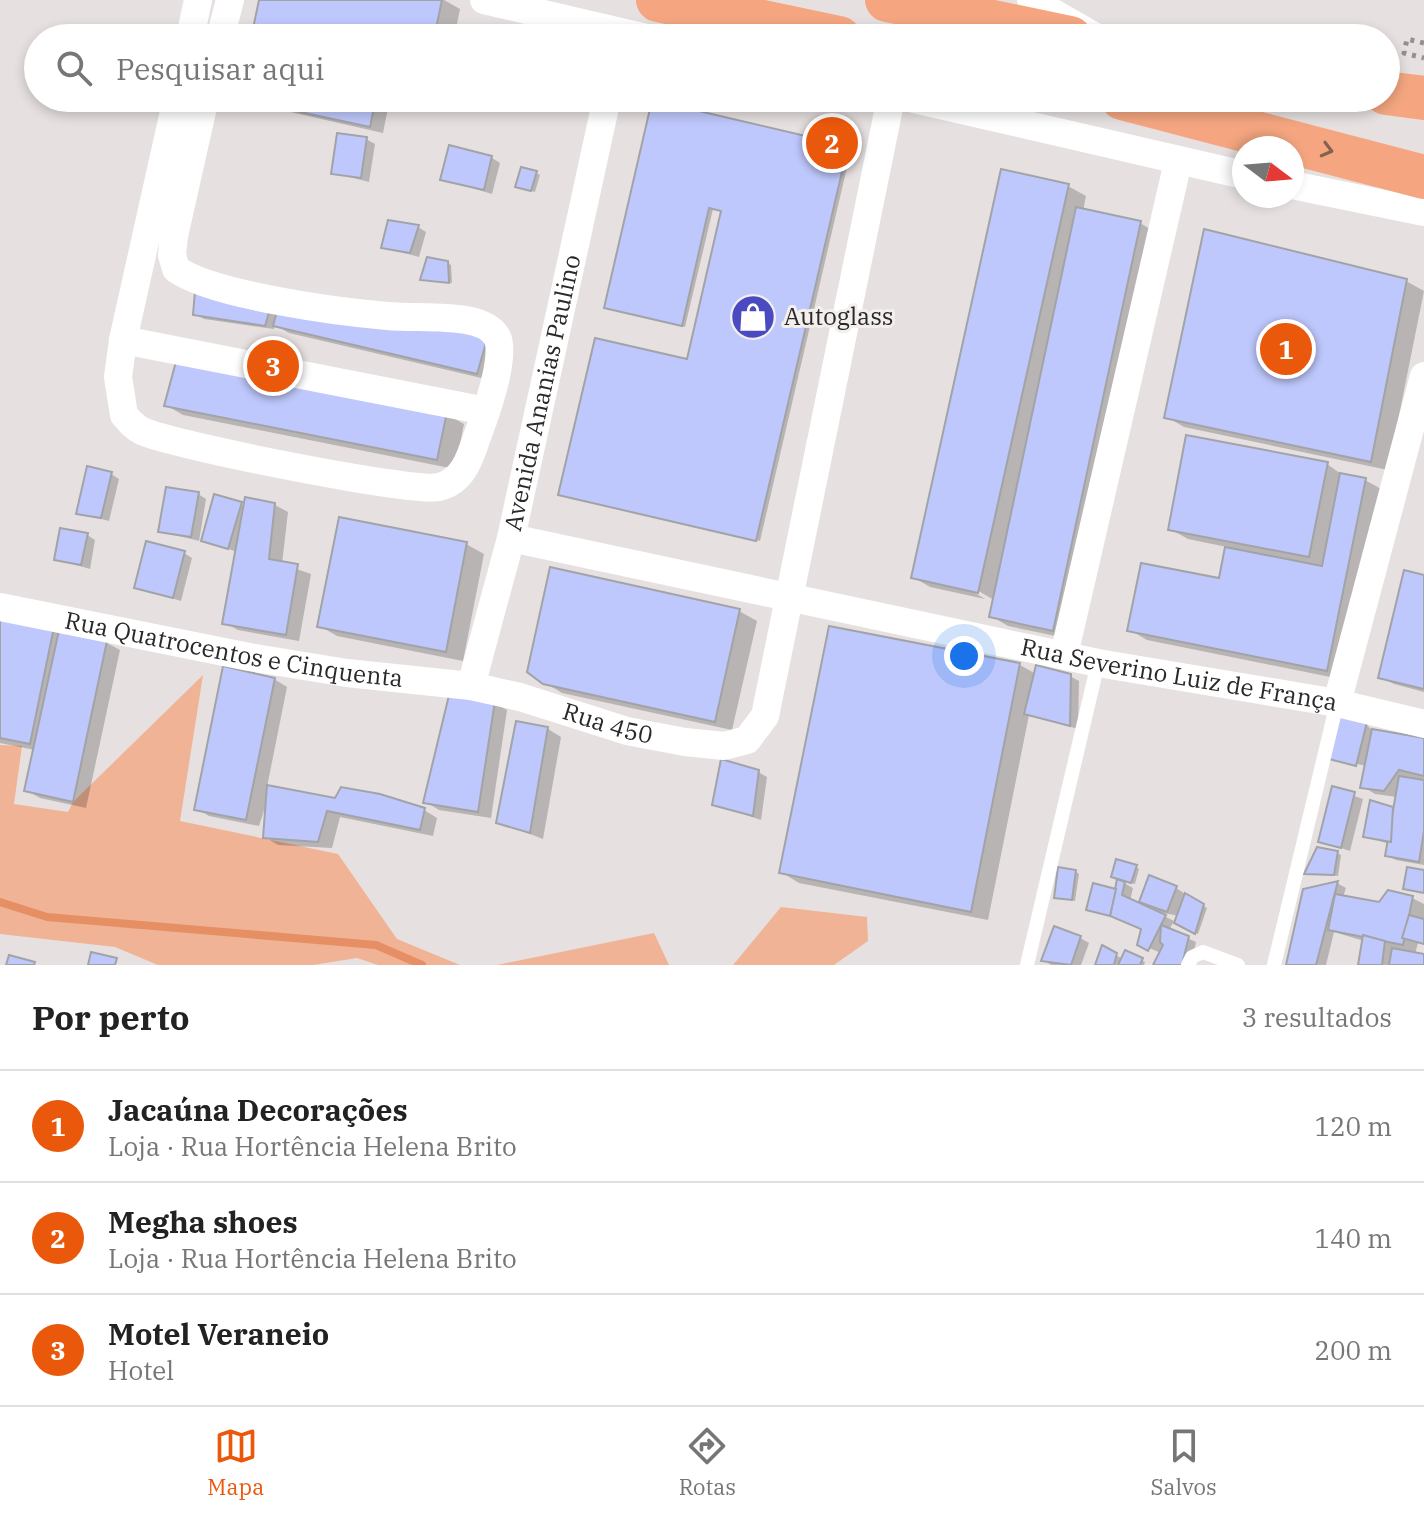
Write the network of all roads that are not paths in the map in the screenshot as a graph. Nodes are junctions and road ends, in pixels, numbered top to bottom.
1 (198, 0) edge
2 (230, 0) edge
3 (484, 0) edge
4 (658, 0) edge
5 (887, 0) edge
6 (1031, 0) edge
7 (193, 24) edge
8 (224, 24) edge
9 (581, 24) edge
10 (772, 24) edge
11 (1003, 24) edge
12 (1073, 24) edge
13 (1400, 95) edge
14 (1424, 98) edge
15 (174, 112) edge
16 (202, 112) edge
17 (604, 112) edge
18 (888, 112) edge
19 (969, 112) edge
20 (1176, 112) edge
21 (1178, 162) junction
22 (1232, 173) edge
23 (1424, 177) edge
24 (1304, 187) edge
25 (1424, 212) edge
26 (123, 340) junction
27 (1424, 376) edge
28 (486, 411) junction
29 (511, 538) junction
30 (789, 599) junction
31 (0, 607) edge
32 (1064, 655) junction
33 (1098, 663) junction
34 (471, 686) junction
35 (1337, 703) junction
36 (1424, 724) edge
37 (1027, 965) edge
38 (1188, 965) edge
39 (1238, 965) edge
40 (1274, 965) edge

1 - 7 street
2 - 8 street
3 - 9 street
4 - 10 highway
5 - 11 highway
6 - 12 street
13 - 14 highway
15 - 26 street
16 - 28 street
17 - 29 street, Avenida Ananias Paulino
18 - 30 street
19 - 21 street
20 -> 23 highway
21 - 22 street
21 - 32 street
24 - 25 street
26 - 28 street
26 - 28 street
27 - 35 street
29 - 30 street, Rua Severino Luiz de França
29 - 34 street, Avenida Ananias Paulino
30 - 32 street, Rua Severino Luiz de França
30 - 34 street, Rua 450
31 - 34 street, Rua Quatrocentos e Cinquenta
32 - 33 street, Rua Severino Luiz de França
33 - 35 street, Rua Severino Luiz de França
33 - 37 lane
35 - 36 street, Rua Severino Luiz de França
35 - 40 lane
38 - 39 lane

